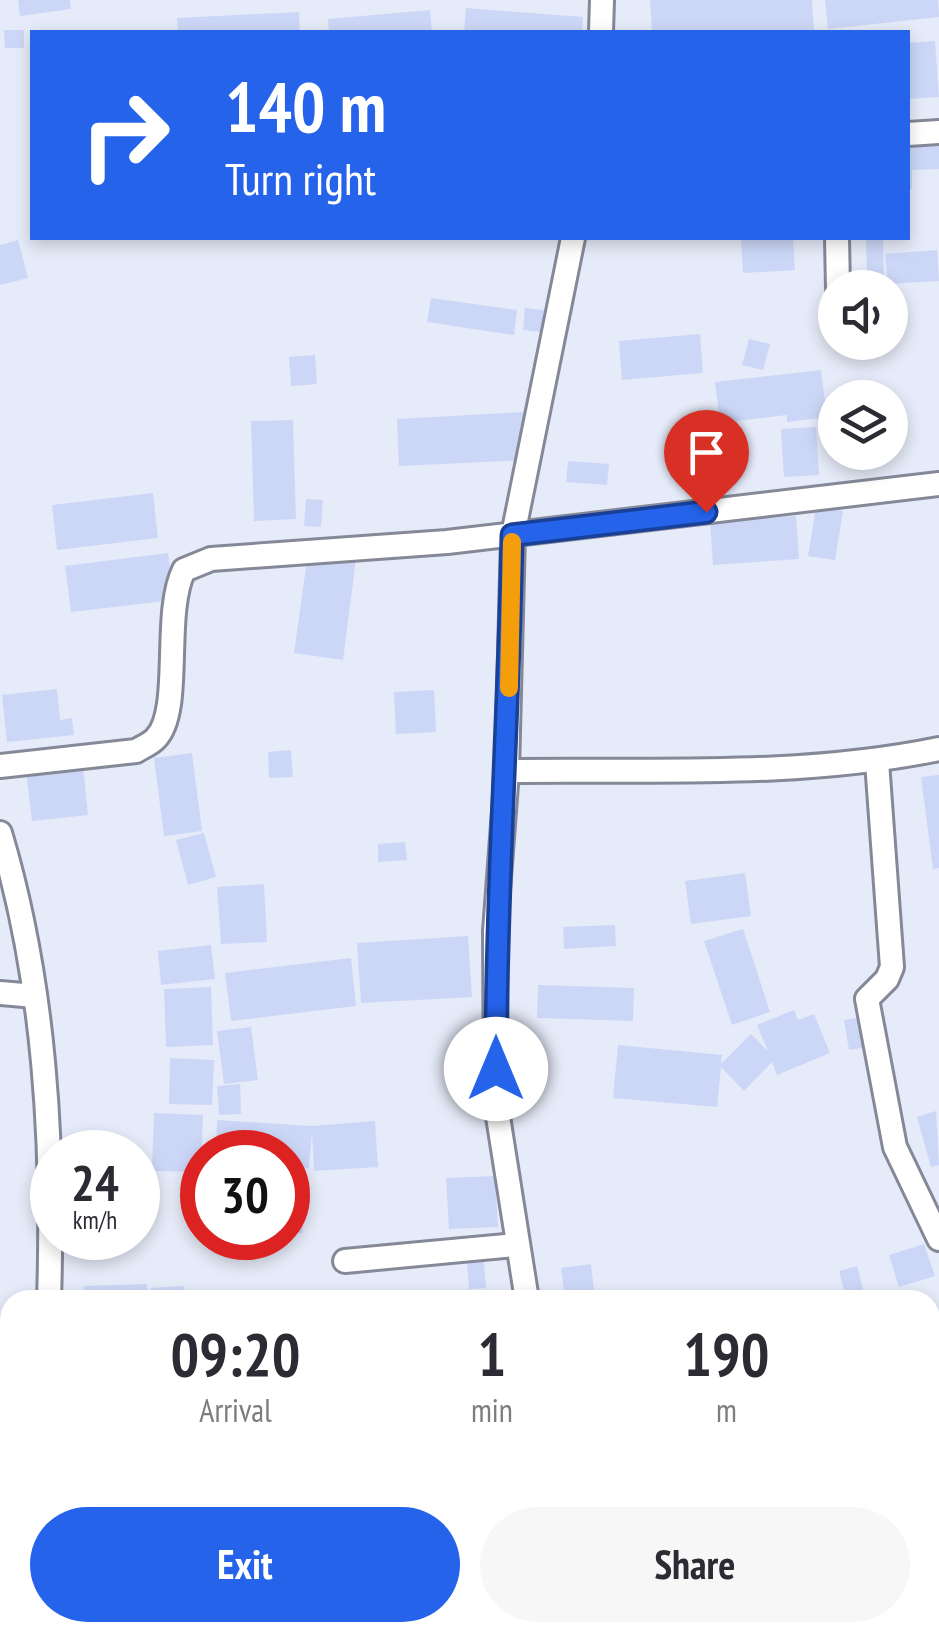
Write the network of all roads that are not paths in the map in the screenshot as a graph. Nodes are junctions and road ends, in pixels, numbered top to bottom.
1 (602, 0) edge
2 (600, 30) edge
3 (939, 132) edge
4 (910, 134) edge
5 (574, 240) edge
6 (837, 240) edge
7 (838, 270) edge
8 (939, 484) edge
9 (512, 535) junction
10 (939, 749) edge
11 (877, 762) junction
12 (0, 766) edge
13 (507, 771) junction
14 (0, 833) edge
15 (0, 993) edge
16 (35, 996) junction
17 (939, 1239) edge
18 (516, 1244) junction
19 (344, 1261) dead end
20 (49, 1290) edge
21 (526, 1290) edge

1 - 2 street
3 - 4 street
5 - 9 street
6 - 7 street
8 - 9 street
9 - 12 street
9 - 13 street
10 - 11 street
11 - 13 street
11 - 17 street
13 - 18 street
14 - 16 street
15 - 16 street
16 - 20 street
18 - 19 street
18 - 21 street

